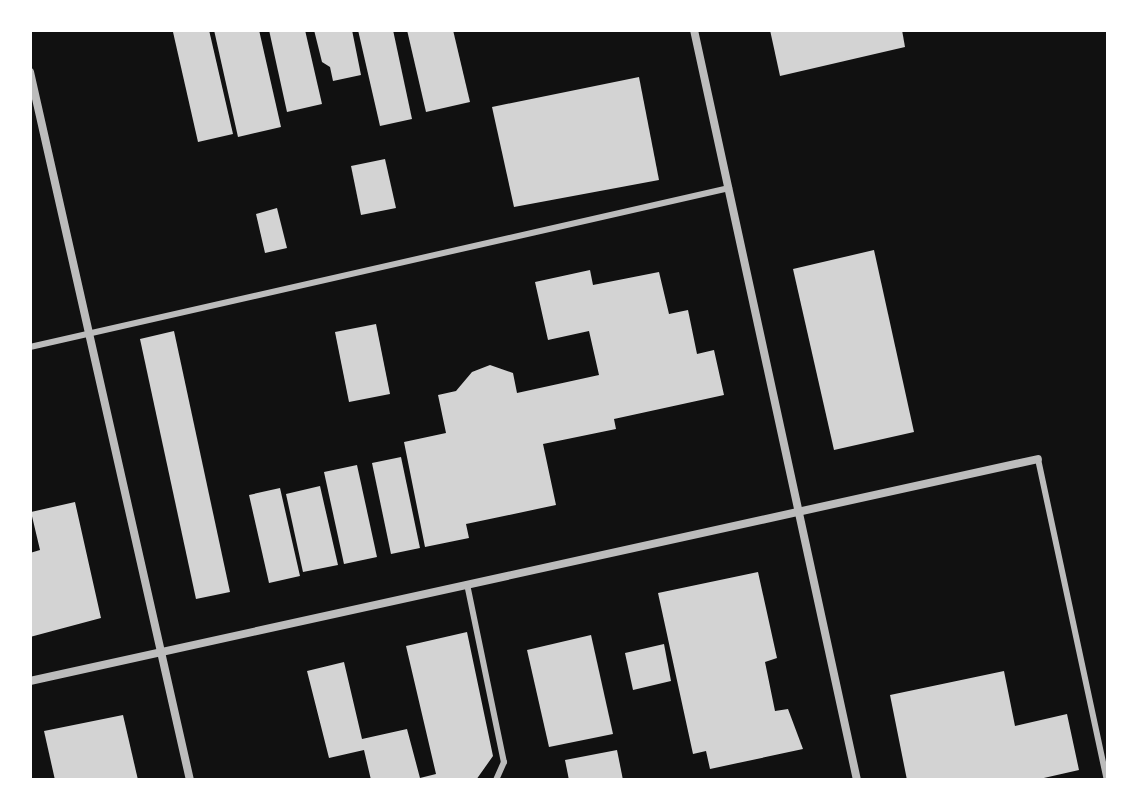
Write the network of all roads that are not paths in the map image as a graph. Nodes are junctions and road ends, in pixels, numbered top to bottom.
1 (694, 30) edge
2 (30, 72) edge
3 (729, 188) junction
4 (89, 333) junction
5 (30, 347) edge
6 (1038, 459) joint
7 (797, 513) junction
8 (467, 584) junction
9 (162, 650) junction
10 (30, 681) edge
11 (190, 780) edge
12 (496, 780) edge
13 (857, 780) edge
14 (1107, 780) edge

1 - 3 street
2 - 4 street
3 - 4 lane
3 - 7 street
4 - 5 lane
4 - 9 street
6 - 7 street
6 - 14 lane
7 - 8 street
7 - 13 street
8 - 9 street
8 - 12 lane
9 - 10 street
9 - 11 street

